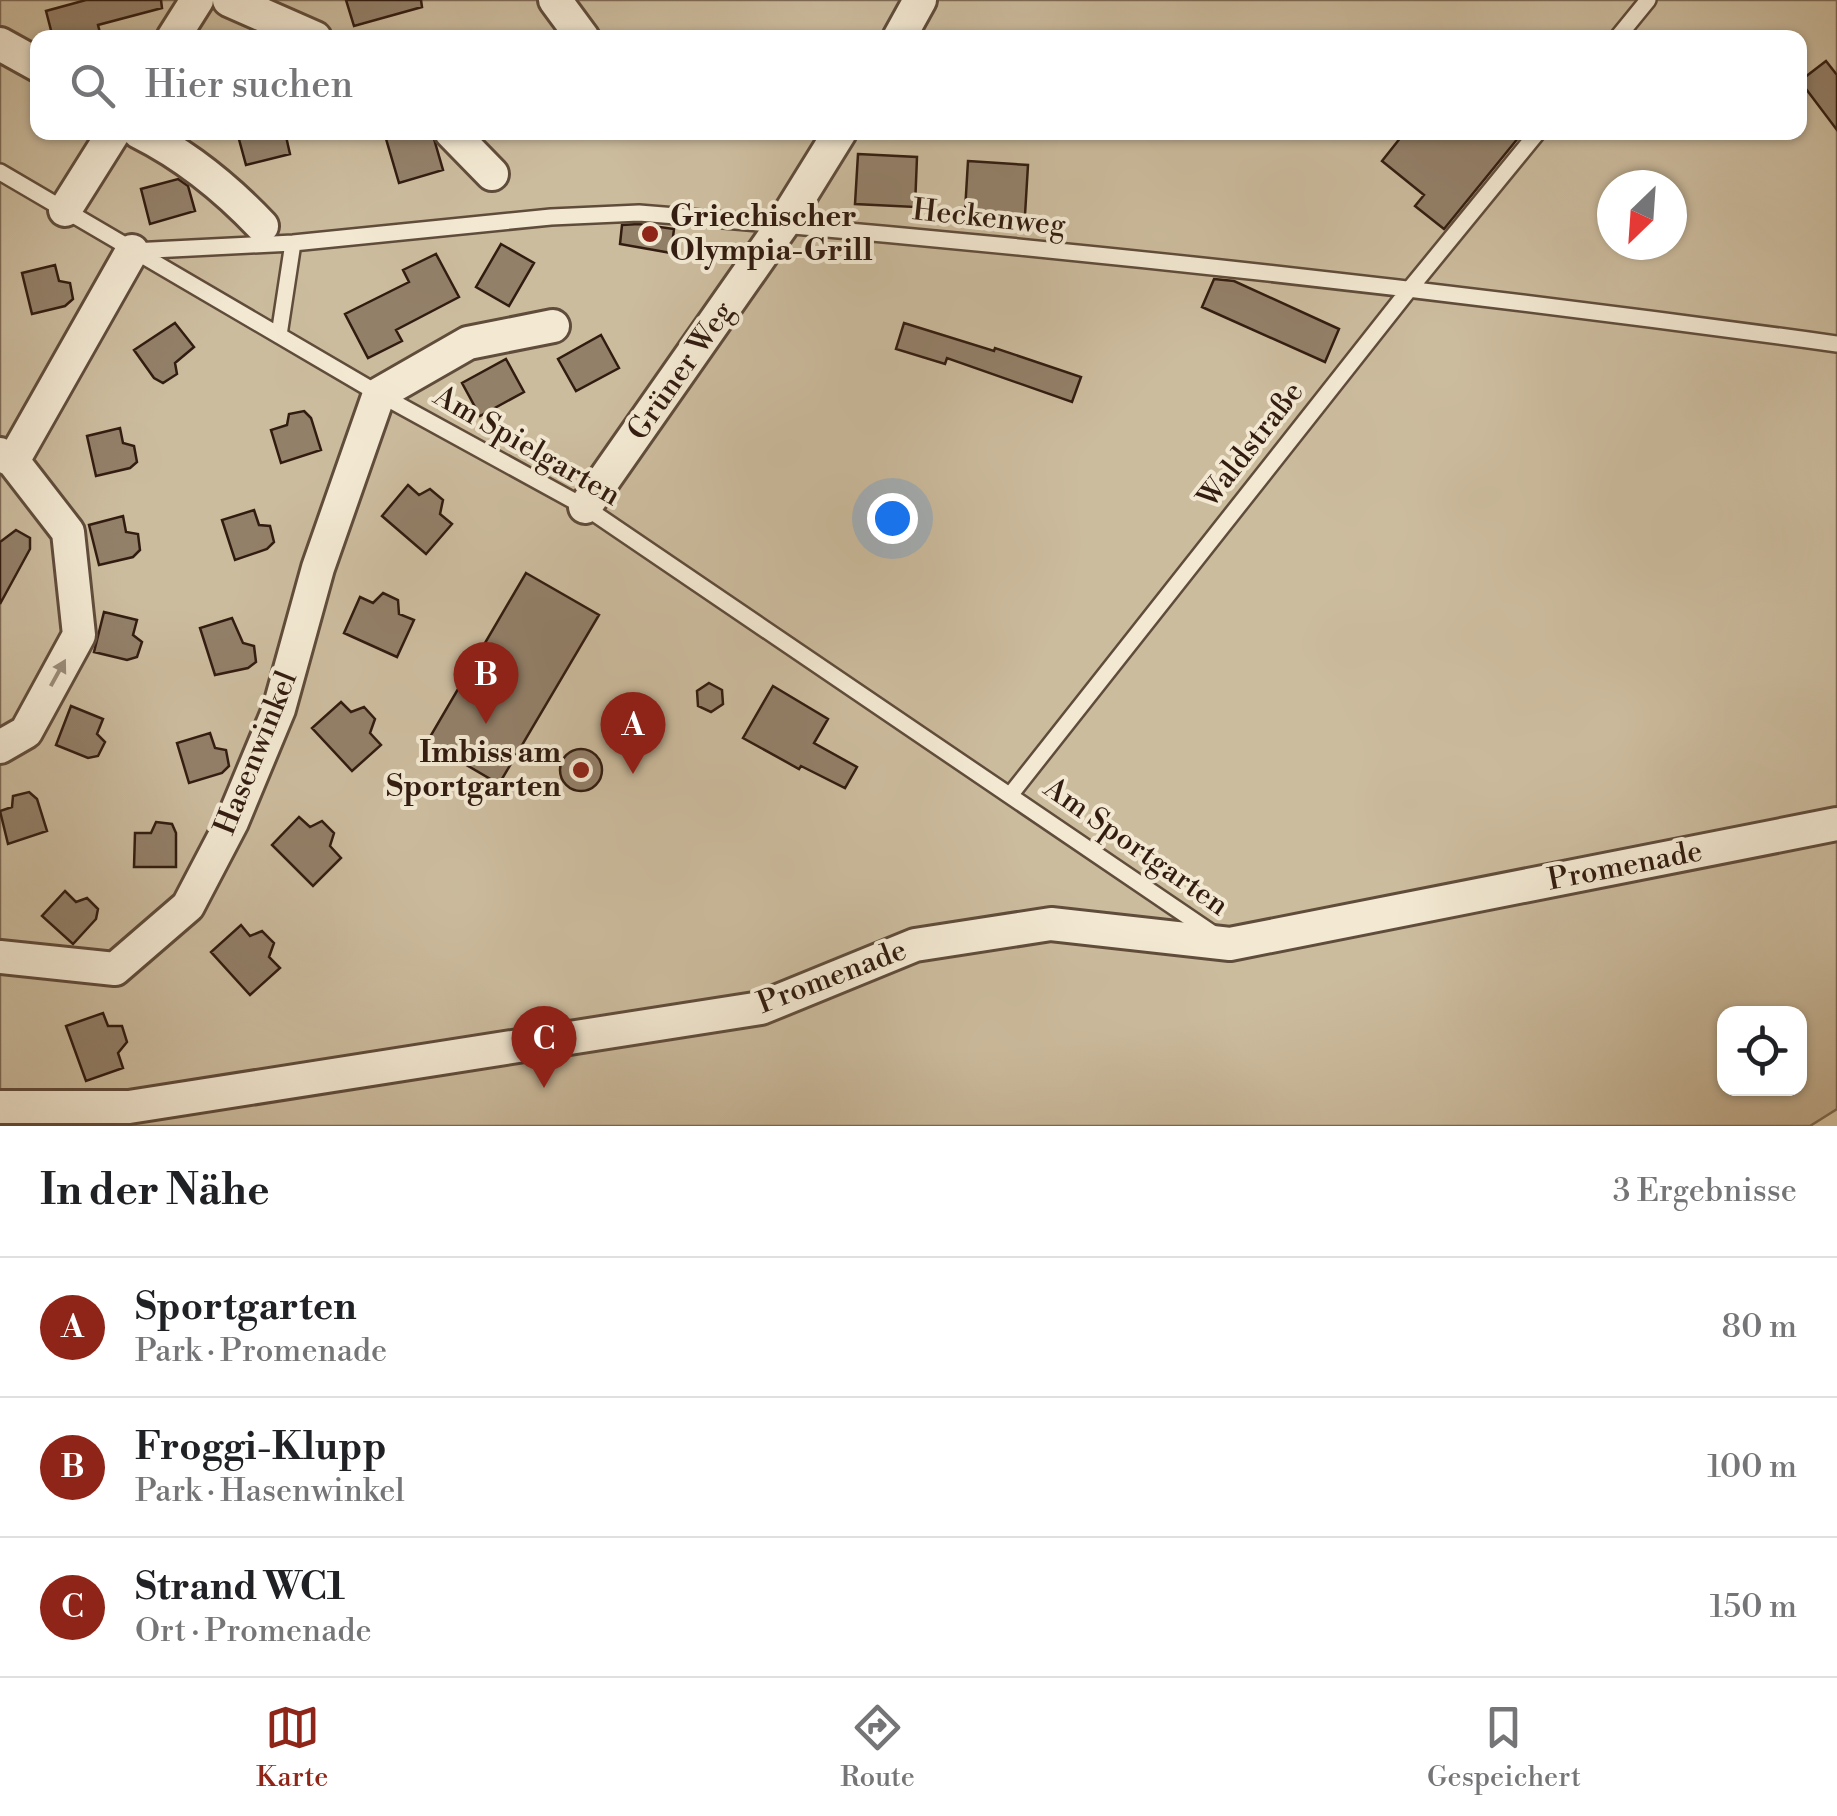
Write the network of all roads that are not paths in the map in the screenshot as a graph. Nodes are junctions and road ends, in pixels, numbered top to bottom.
1 (197, 0) edge
2 (229, 0) edge
3 (556, 0) edge
4 (1648, 0) edge
5 (179, 30) edge
6 (297, 30) edge
7 (577, 30) edge
8 (1624, 30) edge
9 (0, 44) edge
10 (30, 61) edge
11 (109, 140) edge
12 (155, 140) edge
13 (459, 140) edge
14 (835, 140) edge
15 (1531, 140) edge
16 (0, 172) edge
17 (492, 174) dead end
18 (65, 210) junction
19 (783, 224) junction
20 (262, 226) dead end
21 (293, 243) junction
22 (132, 251) junction
23 (1408, 290) junction
24 (553, 326) dead end
25 (279, 336) junction
26 (1837, 344) edge
27 (379, 394) junction
28 (7, 458) edge
29 (585, 507) junction
30 (0, 748) edge
31 (1012, 794) junction
32 (1837, 824) edge
33 (1230, 944) junction
34 (0, 957) edge
35 (0, 1107) edge

1 - 5 street
2 - 6 street
3 - 7 street
4 - 8 lane
9 - 10 street
11 - 18 street
12 - 20 street
13 - 17 street
14 - 19 street, Grüner Weg
15 - 23 lane, Waldstraße
16 - 18 lane, Am Spielgarten
18 - 22 lane, Am Spielgarten
19 - 21 lane, Heckenweg
19 - 23 lane, Heckenweg
19 - 29 street, Grüner Weg
21 - 22 lane, Heckenweg
21 - 25 lane
22 - 25 lane, Am Spielgarten
22 - 28 street
23 - 26 lane, Heckenweg
23 - 31 lane, Waldstraße
24 - 27 street
25 - 27 lane, Am Spielgarten
27 - 29 lane, Am Spielgarten
27 - 34 street, Hasenwinkel
30 -> 28 street
29 - 31 lane, Am Spielgarten
31 - 33 lane, Am Sportgarten
32 - 33 street, Promenade
33 - 35 street, Promenade

